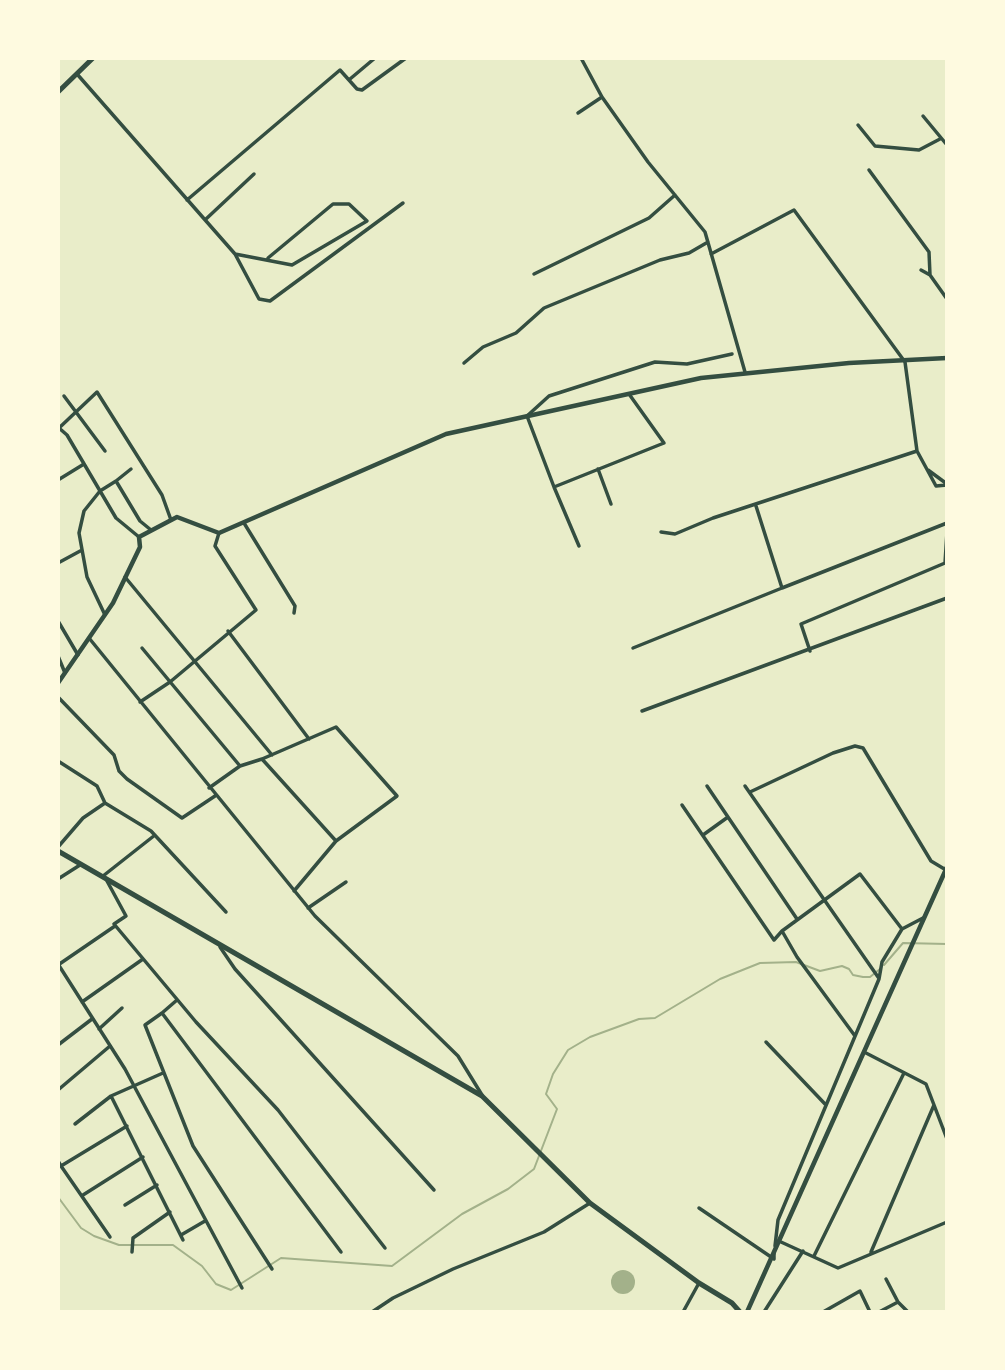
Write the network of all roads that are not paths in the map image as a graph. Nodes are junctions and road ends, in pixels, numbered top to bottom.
1 (376, 58) edge
2 (406, 58) edge
3 (580, 58) edge
4 (90, 59) edge
5 (77, 74) junction
6 (350, 79) junction
7 (58, 92) edge
8 (602, 97) junction
9 (579, 113) dead end
10 (923, 116) dead end
11 (858, 125) dead end
12 (940, 139) junction
13 (947, 145) edge
14 (869, 170) dead end
15 (254, 174) dead end
16 (675, 195) junction
17 (187, 200) junction
18 (403, 203) dead end
19 (206, 219) junction
20 (708, 242) junction
21 (235, 254) junction
22 (711, 254) junction
23 (268, 258) junction
24 (921, 270) dead end
25 (534, 274) dead end
26 (930, 275) junction
27 (947, 299) edge
28 (732, 354) dead end
29 (947, 358) edge
30 (905, 362) junction
31 (464, 363) dead end
32 (745, 372) junction
33 (629, 394) junction
34 (64, 396) dead end
35 (76, 411) junction
36 (527, 416) junction
37 (59, 427) edge
38 (105, 451) dead end
39 (916, 451) junction
40 (84, 464) junction
41 (131, 469) dead end
42 (598, 469) junction
43 (58, 480) edge
44 (116, 481) junction
45 (947, 485) edge
46 (554, 487) junction
47 (100, 491) junction
48 (611, 505) dead end
49 (755, 505) junction
50 (171, 520) junction
51 (244, 523) junction
52 (947, 523) edge
53 (151, 530) junction
54 (661, 532) dead end
55 (947, 532) edge
56 (219, 533) junction
57 (139, 537) junction
58 (579, 546) dead end
59 (82, 550) junction
60 (946, 558) edge
61 (58, 563) edge
62 (125, 577) junction
63 (782, 588) junction
64 (947, 598) edge
65 (294, 612) dead end
66 (105, 615) junction
67 (58, 621) edge
68 (228, 630) junction
69 (89, 638) junction
70 (142, 648) dead end
71 (633, 648) dead end
72 (810, 651) junction
73 (78, 655) junction
74 (58, 656) edge
75 (194, 660) junction
76 (65, 674) junction
77 (170, 682) junction
78 (58, 684) edge
79 (58, 696) edge
80 (140, 702) junction
81 (642, 711) dead end
82 (309, 739) junction
83 (272, 755) junction
84 (262, 759) junction
85 (58, 761) edge
86 (240, 766) junction
87 (707, 786) dead end
88 (745, 786) dead end
89 (209, 788) junction
90 (750, 792) junction
91 (215, 796) junction
92 (105, 803) junction
93 (682, 805) dead end
94 (728, 817) junction
95 (155, 835) junction
96 (703, 835) junction
97 (335, 841) junction
98 (58, 849) edge
99 (80, 864) junction
100 (947, 869) edge
101 (104, 878) junction
102 (58, 879) edge
103 (346, 882) dead end
104 (294, 891) junction
105 (825, 898) junction
106 (308, 908) junction
107 (226, 912) dead end
108 (925, 917) junction
109 (797, 919) junction
110 (116, 926) junction
111 (902, 929) junction
112 (782, 931) junction
113 (217, 942) junction
114 (143, 959) junction
115 (58, 965) edge
116 (879, 979) junction
117 (177, 1000) junction
118 (82, 1002) junction
119 (122, 1008) dead end
120 (162, 1013) junction
121 (92, 1018) junction
122 (99, 1029) junction
123 (855, 1036) junction
124 (766, 1042) dead end
125 (58, 1045) edge
126 (110, 1046) junction
127 (866, 1053) junction
128 (164, 1073) junction
129 (904, 1073) junction
130 (134, 1087) junction
131 (58, 1090) edge
132 (111, 1096) junction
133 (482, 1096) junction
134 (825, 1104) junction
135 (934, 1105) junction
136 (75, 1124) dead end
137 (127, 1126) junction
138 (947, 1139) edge
139 (143, 1157) junction
140 (59, 1163) edge
141 (157, 1185) junction
142 (434, 1190) dead end
143 (83, 1195) junction
144 (590, 1203) junction
145 (125, 1205) dead end
146 (699, 1208) dead end
147 (170, 1212) junction
148 (205, 1222) junction
149 (947, 1222) edge
150 (110, 1237) dead end
151 (782, 1242) junction
152 (385, 1248) dead end
153 (803, 1251) junction
154 (132, 1252) dead end
155 (341, 1252) dead end
156 (870, 1254) junction
157 (814, 1256) junction
158 (774, 1259) junction
159 (272, 1269) dead end
160 (886, 1279) dead end
161 (699, 1283) junction
162 (242, 1288) dead end
163 (898, 1302) junction
164 (372, 1312) edge
165 (683, 1312) edge
166 (740, 1312) edge
167 (747, 1312) edge
168 (764, 1312) edge
169 (797, 1312) edge
170 (804, 1312) edge
171 (823, 1312) edge
172 (870, 1312) edge
173 (879, 1312) edge
174 (908, 1312) edge

1 - 6 street
2 - 6 street
3 - 8 street
4 - 5 main road
5 - 7 main road
5 - 17 street
6 - 17 street
8 - 9 street
8 - 16 street
10 - 12 street
11 - 12 street
12 - 13 street
14 - 26 street
15 - 19 street
16 - 20 street
16 - 25 street
17 - 19 street
18 - 21 street
19 - 21 street
20 - 22 street
20 - 31 street
21 - 23 street
22 - 30 street
22 - 32 street
23 - 23 street
24 - 26 street
26 - 27 street
28 - 36 street
29 - 30 street
30 - 32 street
30 - 39 street
32 - 33 street
33 - 36 street
33 - 42 street
34 - 35 street
35 - 37 street
35 - 38 street
35 - 50 street
36 - 46 street
36 - 51 street
37 - 40 street
39 - 45 street
39 - 49 street
40 - 43 street
40 - 47 street
41 - 44 street
42 - 46 street
42 - 48 street
44 - 47 street
44 - 53 street
46 - 58 street
47 - 57 street
47 - 59 street
49 - 54 street
49 - 63 street
50 - 53 street
50 - 56 street
51 - 56 street
51 - 65 street
52 - 63 street
53 - 57 street
55 - 60 street
56 - 68 street
57 - 62 street
59 - 61 street
59 - 66 street
60 - 72 street
62 - 66 street
62 - 75 street
63 - 71 street
64 - 72 street
66 - 69 street
67 - 73 street
68 - 75 street
68 - 82 street
69 - 73 street
69 - 80 street
70 - 77 street
72 - 81 street
73 - 76 street
74 - 76 street
75 - 77 street
75 - 83 street
76 - 78 street
77 - 80 street
77 - 86 street
79 - 91 street
80 - 89 street
82 - 83 street
82 - 97 street
83 - 84 street
84 - 86 street
84 - 97 street
85 - 92 street
86 - 89 street
87 - 94 street
88 - 90 street
89 - 91 street
90 - 100 street
90 - 105 street
91 - 104 street
92 - 95 street
92 - 98 street
93 - 96 street
94 - 96 street
94 - 109 street
95 - 101 street
95 - 107 street
96 - 112 street
97 - 104 street
98 - 99 main road
99 - 101 main road
99 - 102 street
100 - 108 street
101 - 110 street
101 - 113 main road
103 - 106 street
104 - 106 street
105 - 109 street
105 - 111 street
105 - 116 street
106 - 133 street
108 - 111 street
108 - 127 street
109 - 112 street
110 - 114 street
110 - 115 street
111 - 116 street
112 - 123 street
113 - 133 main road
113 - 142 street
114 - 117 street
114 - 118 street
115 - 118 street
116 - 123 street
117 - 120 street
117 - 152 street
118 - 121 street
119 - 122 street
120 - 128 street
120 - 155 street
121 - 122 street
121 - 125 street
122 - 126 street
123 - 134 street
124 - 134 street
126 - 130 street
126 - 131 street
127 - 129 street
127 - 151 street
128 - 130 street
128 - 159 street
129 - 135 street
129 - 157 street
130 - 132 street
130 - 148 street
132 - 136 street
132 - 137 street
133 - 144 main road
134 - 158 street
135 - 138 street
135 - 156 street
137 - 139 street
137 - 140 street
139 - 141 street
139 - 143 street
140 - 143 street
141 - 145 street
141 - 147 street
143 - 150 street
144 - 161 main road
144 - 164 street
146 - 158 street
147 - 148 street
147 - 154 street
148 - 162 street
149 - 156 street
151 - 153 street
151 - 158 street
153 - 157 street
153 - 168 street
156 - 157 street
158 - 167 street
160 - 163 street
161 - 165 street
161 - 166 main road
163 - 173 street
163 - 174 street
169 - 170 street
171 - 172 street

